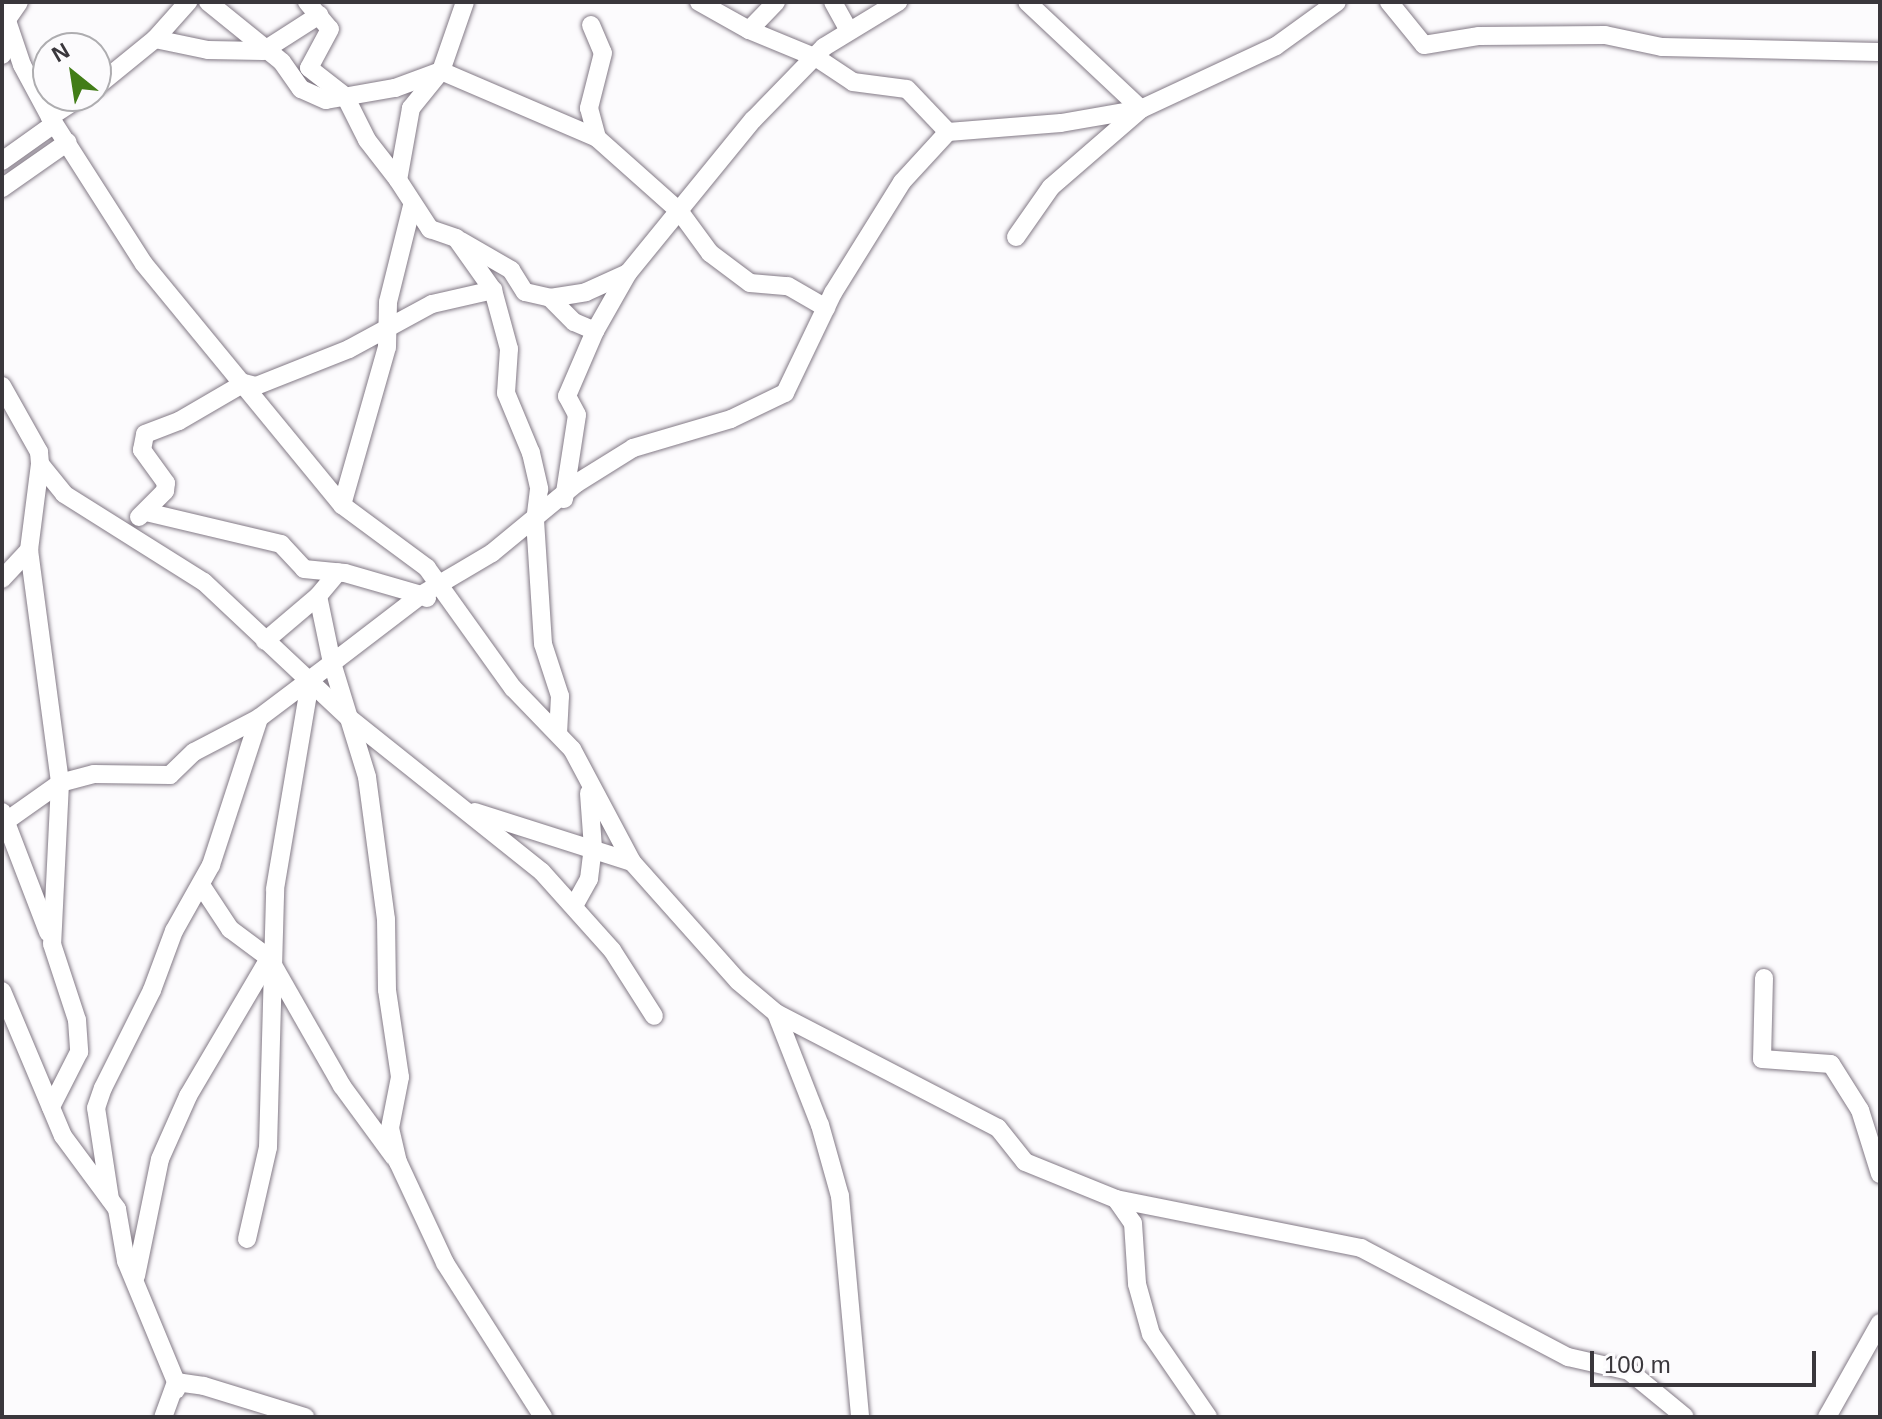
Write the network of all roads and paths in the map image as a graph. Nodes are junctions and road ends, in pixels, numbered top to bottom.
1 (19, 2) edge
2 (188, 2) edge
3 (208, 2) edge
4 (465, 2) edge
5 (699, 2) edge
6 (776, 2) edge
7 (833, 2) edge
8 (898, 2) edge
9 (1027, 2) edge
10 (1389, 2) edge
11 (1333, 3) edge
12 (313, 9) edge
13 (5, 12) edge
14 (591, 25) dead end
15 (848, 29) junction
16 (749, 30) junction
17 (155, 39) junction
18 (263, 51) junction
19 (1880, 52) edge
20 (2, 55) edge
21 (817, 58) junction
22 (441, 71) junction
23 (112, 74) edge
24 (345, 96) junction
25 (1141, 109) junction
26 (63, 112) edge
27 (52, 121) junction
28 (948, 132) junction
29 (597, 138) junction
30 (68, 142) junction
31 (2, 161) edge
32 (398, 180) junction
33 (2, 188) edge
34 (412, 206) junction
35 (680, 212) junction
36 (1016, 237) dead end
37 (456, 238) junction
38 (628, 273) junction
39 (493, 290) junction
40 (550, 298) junction
41 (826, 308) junction
42 (386, 329) junction
43 (595, 331) junction
44 (244, 383) junction
45 (2, 386) edge
46 (40, 464) junction
47 (564, 499) junction
48 (342, 505) junction
49 (146, 512) junction
50 (535, 520) junction
51 (125, 529) junction
52 (29, 550) junction
53 (338, 572) junction
54 (2, 579) edge
55 (441, 586) junction
56 (421, 595) junction
57 (318, 596) junction
58 (462, 615) junction
59 (265, 641) junction
60 (332, 663) junction
61 (310, 683) junction
62 (348, 717) junction
63 (259, 718) junction
64 (558, 732) junction
65 (60, 783) junction
66 (588, 783) junction
67 (466, 809) junction
68 (3, 818) edge
69 (593, 848) junction
70 (632, 862) junction
71 (201, 885) junction
72 (574, 906) junction
73 (52, 944) junction
74 (269, 958) junction
75 (1764, 978) dead end
76 (2, 991) edge
77 (776, 1013) junction
78 (654, 1016) dead end
79 (51, 1107) junction
80 (398, 1162) junction
81 (1880, 1174) edge
82 (110, 1199) junction
83 (1116, 1199) junction
84 (247, 1239) dead end
85 (135, 1284) junction
86 (1880, 1323) edge
87 (176, 1382) junction
88 (163, 1417) edge
89 (175, 1417) edge
90 (305, 1417) edge
91 (543, 1417) edge
92 (860, 1417) edge
93 (1208, 1417) edge
94 (1685, 1417) edge
95 (1827, 1417) edge

1 - 13 street
2 - 17 street
3 - 18 street
4 - 22 street
5 - 16 street
6 - 16 street
7 - 15 street
8 - 15 street
9 - 25 street
10 - 19 street
11 - 25 street
12 - 18 street
12 - 24 street
13 - 20 street
13 - 27 street
14 - 29 street
15 - 21 street
16 - 21 street
17 - 18 street
17 - 23 street
18 - 24 street
21 - 28 street
21 - 35 street
22 - 24 street
22 - 29 street
22 - 32 street
24 - 32 street
25 - 28 street
25 - 36 street
26 - 27 street
27 - 30 street
27 - 31 street
28 - 41 street
29 - 35 street
30 - 33 street
30 - 44 street
32 - 34 street
34 - 37 street
34 - 42 street
35 - 38 street
35 - 41 street
37 - 39 street
37 - 40 street
38 - 40 street
38 - 43 street
39 - 42 street
39 - 50 street
40 - 43 street
41 - 47 street
42 - 44 street
42 - 48 street
43 - 47 street
44 - 48 street
44 - 49 street
45 - 46 street
46 - 51 street
46 - 52 street
47 - 50 street
48 - 55 street
49 - 51 street
49 - 53 street
50 - 55 street
50 - 64 street
51 - 59 street
52 - 54 street
52 - 65 street
53 - 56 street
53 - 57 street
55 - 56 street
55 - 58 street
56 - 58 street
56 - 60 street
57 - 59 street
57 - 60 street
58 - 64 street
59 - 61 street
60 - 61 street
60 - 62 street
61 - 62 street
61 - 63 street
61 - 74 street
62 - 67 street
62 - 80 street
63 - 65 street
63 - 71 street
64 - 66 street
65 - 68 street
65 - 73 street
66 - 69 street
66 - 70 street
67 - 69 street
67 - 72 street
68 - 73 street
69 - 70 street
69 - 72 street
70 - 77 street
71 - 74 street
71 - 82 street
72 - 78 street
73 - 79 street
74 - 80 street
74 - 84 street
74 - 85 street
75 - 81 street
76 - 79 street
77 - 83 street
77 - 92 street
79 - 82 street
80 - 91 street
82 - 85 street
83 - 93 street
83 - 94 street
85 - 87 street
86 - 95 street
87 - 88 street
87 - 89 street
87 - 90 street

